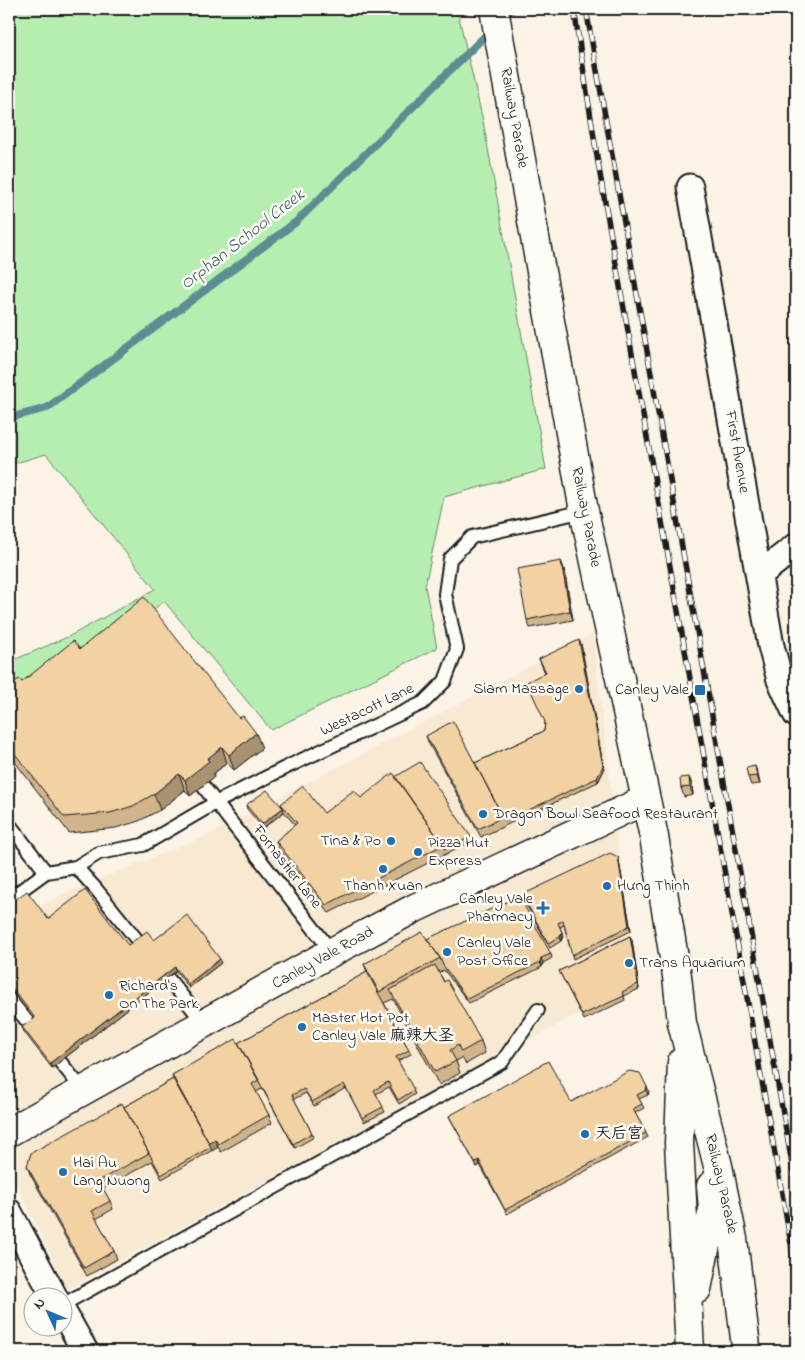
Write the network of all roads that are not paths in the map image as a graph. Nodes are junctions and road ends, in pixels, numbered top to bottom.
1 (494, 9) edge
2 (690, 187) dead end
3 (584, 511) junction
4 (796, 546) edge
5 (759, 574) junction
6 (796, 714) edge
7 (203, 786) edge
8 (645, 800) junction
9 (216, 803) junction
10 (9, 824) edge
11 (76, 867) junction
12 (46, 872) junction
13 (9, 899) edge
14 (332, 952) junction
15 (9, 999) edge
16 (538, 1010) dead end
17 (682, 1023) junction
18 (204, 1024) junction
19 (689, 1056) junction
20 (83, 1090) junction
21 (9, 1132) edge
22 (679, 1143) junction
23 (9, 1212) edge
24 (708, 1240) junction
25 (51, 1288) edge
26 (72, 1299) edge
27 (72, 1328) edge
28 (746, 1349) edge
29 (85, 1351) edge
30 (691, 1351) edge

1 - 3 main road, Railway Parade
2 - 5 street, First Avenue
3 - 8 main road, Railway Parade
3 - 9 lane, Westacott Lane
4 - 5 street
5 - 6 street, First Avenue
7 - 9 lane, Fornastier Lane
8 - 14 main road, Canley Vale Road
8 - 17 main road, Railway Parade
9 - 11 lane, Westacott Lane
9 - 14 lane, Fornastier Lane
10 - 12 lane
11 - 12 lane
11 - 18 lane
12 - 13 lane
14 - 18 main road, Canley Vale Road
15 - 20 lane
16 - 26 lane
17 - 19 main road, Railway Parade
17 - 22 main road, Railway Parade
18 - 20 main road, Canley Vale Road
19 - 24 main road
19 - 28 main road, Railway Parade
20 - 21 main road, Canley Vale Road
22 - 24 main road
22 - 30 main road, Railway Parade
23 - 25 street
24 - 28 main road
24 - 30 main road
27 - 29 street

